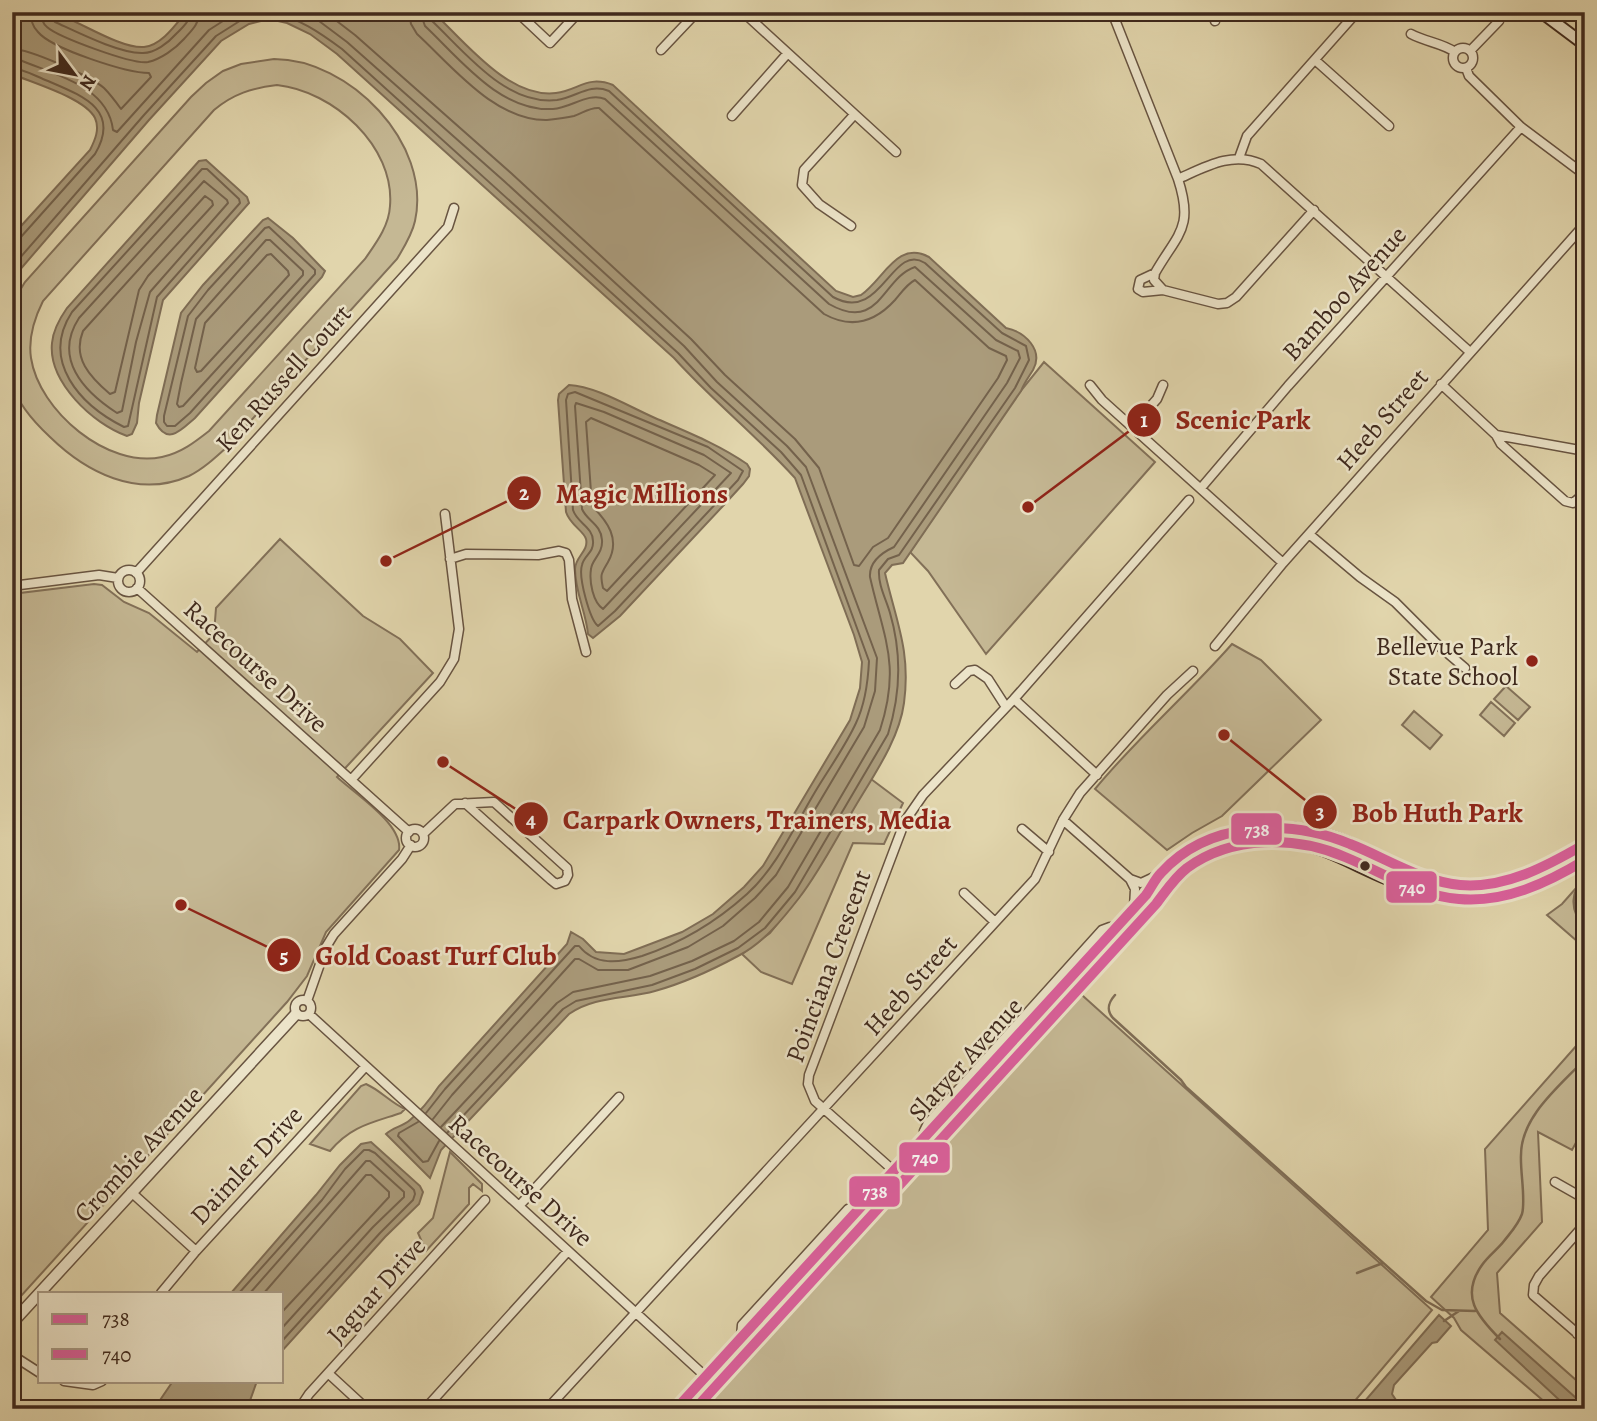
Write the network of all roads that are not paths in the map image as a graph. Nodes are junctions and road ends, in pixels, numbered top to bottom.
1 (517, 12) edge
2 (579, 12) edge
3 (696, 12) edge
4 (743, 12) edge
5 (1112, 12) edge
6 (1357, 12) edge
7 (1541, 12) edge
8 (1499, 21) dead end
9 (1411, 34) dead end
10 (1585, 45) edge
11 (661, 50) dead end
12 (1470, 51) junction
13 (1455, 52) junction
14 (787, 54) junction
15 (1315, 60) junction
16 (1466, 68) junction
17 (854, 115) junction
18 (732, 116) dead end
19 (1389, 126) dead end
20 (1521, 127) junction
21 (896, 152) dead end
22 (1239, 158) junction
23 (1585, 175) edge
24 (1178, 178) junction
25 (454, 208) dead end
26 (1314, 210) junction
27 (1585, 224) edge
28 (851, 226) dead end
29 (1155, 273) junction
30 (1388, 277) junction
31 (1163, 290) junction
32 (1470, 352) junction
33 (1441, 384) junction
34 (1090, 385) dead end
35 (1163, 385) dead end
36 (1132, 427) junction
37 (1496, 435) junction
38 (1585, 451) edge
39 (1201, 488) junction
40 (1585, 493) edge
41 (1189, 500) dead end
42 (445, 514) dead end
43 (1309, 534) junction
44 (450, 559) junction
45 (1283, 563) junction
46 (136, 573) junction
47 (118, 578) junction
48 (12, 586) edge
49 (137, 588) junction
50 (1215, 646) dead end
51 (586, 652) dead end
52 (1465, 668) dead end
53 (1193, 671) dead end
54 (955, 684) dead end
55 (1014, 699) junction
56 (1006, 707) junction
57 (1097, 775) junction
58 (351, 780) junction
59 (465, 803) junction
60 (1063, 820) junction
61 (1022, 828) dead end
62 (409, 832) junction
63 (423, 834) junction
64 (1585, 844) edge
65 (411, 845) junction
66 (1049, 852) junction
67 (1161, 873) junction
68 (1130, 879) junction
69 (964, 893) dead end
70 (1146, 895) junction
71 (1134, 908) junction
72 (995, 922) junction
73 (307, 1001) junction
74 (296, 1013) junction
75 (309, 1014) junction
76 (365, 1067) junction
77 (619, 1097) dead end
78 (824, 1110) junction
79 (894, 1171) junction
80 (1555, 1182) dead end
81 (131, 1192) junction
82 (1585, 1199) edge
83 (485, 1200) dead end
84 (519, 1206) junction
85 (1585, 1224) edge
86 (196, 1251) junction
87 (568, 1251) junction
88 (40, 1292) edge
89 (162, 1292) edge
90 (38, 1294) edge
91 (635, 1312) junction
92 (12, 1323) edge
93 (1585, 1325) edge
94 (1577, 1334) junction
95 (1585, 1340) edge
96 (12, 1355) edge
97 (38, 1372) edge
98 (328, 1374) junction
99 (705, 1376) junction
100 (71, 1382) edge
101 (100, 1382) edge
102 (299, 1409) edge
103 (367, 1409) edge
104 (425, 1409) edge
105 (547, 1409) edge
106 (676, 1409) edge

1 - 2 street
3 - 11 street
4 - 14 street
5 - 24 street
6 - 15 street
7 - 10 main road
8 - 12 street
9 - 13 street
12 - 13 street
12 - 16 street
13 - 16 street
14 - 17 street
14 - 18 street
15 - 19 street
15 - 22 street
16 - 20 street
17 - 21 street
17 - 28 street
20 - 23 street
20 - 30 street, Bamboo Avenue
22 - 24 street
22 - 26 street
24 - 29 street
25 - 46 street, Ken Russell Court
26 - 30 street
26 - 31 street
27 - 32 street, Heeb Street
29 - 31 street
29 - 31 street
30 - 32 street
30 - 39 street, Bamboo Avenue
32 - 33 street, Heeb Street
33 - 37 street
33 - 43 street, Heeb Street
34 - 36 street
35 - 36 street
36 - 39 street
37 - 38 street
37 - 40 street
39 - 45 street
41 - 55 street
42 - 44 street
43 - 45 street, Heeb Street
43 - 52 street
44 - 51 street
44 - 58 street
45 - 50 street, Heeb Street
46 - 47 street, Racecourse Drive
46 - 49 street
47 - 48 street, Racecourse Drive
47 - 49 street, Racecourse Drive
49 - 58 street, Racecourse Drive
53 - 57 street, Heeb Street
54 - 56 street
55 - 56 street, Poinciana Crescent
55 - 57 street
56 - 78 street, Poinciana Crescent
57 - 60 street, Heeb Street
58 - 62 street, Racecourse Drive
59 - 59 street
59 - 63 street
60 - 66 street, Heeb Street
60 - 68 street
61 - 66 street
62 - 63 street
62 - 65 street
63 - 65 street
64 - 67 main road, Slatyer Avenue
64 - 70 main road, Slatyer Avenue
65 - 73 street
66 - 72 street, Heeb Street
67 - 68 street
67 - 70 main road, Slatyer Avenue
68 - 71 street
69 - 72 street
70 - 71 main road, Slatyer Avenue
71 - 79 main road, Slatyer Avenue
72 - 78 street, Heeb Street
73 - 74 street
73 - 75 street
74 - 75 street
74 - 81 street, Crombie Avenue
75 - 76 street, Racecourse Drive
76 - 84 street, Racecourse Drive
76 - 86 street, Daimler Drive
77 - 84 street
78 - 79 street, Poinciana Crescent
78 - 91 street, Heeb Street
79 - 99 main road, Slatyer Avenue
80 - 82 street
81 - 86 street
81 - 88 street, Crombie Avenue
83 - 98 street, Jaguar Drive
84 - 87 street, Racecourse Drive
85 - 94 street
86 - 89 street, Daimler Drive
87 - 91 street, Racecourse Drive
87 - 104 street
90 - 92 street, Crombie Avenue
91 - 99 street, Racecourse Drive
91 - 105 street, Heeb Street
93 - 94 street
94 - 95 street
96 - 97 street
98 - 102 street, Jaguar Drive
98 - 103 street
99 - 106 main road, Slatyer Avenue
100 - 101 street

